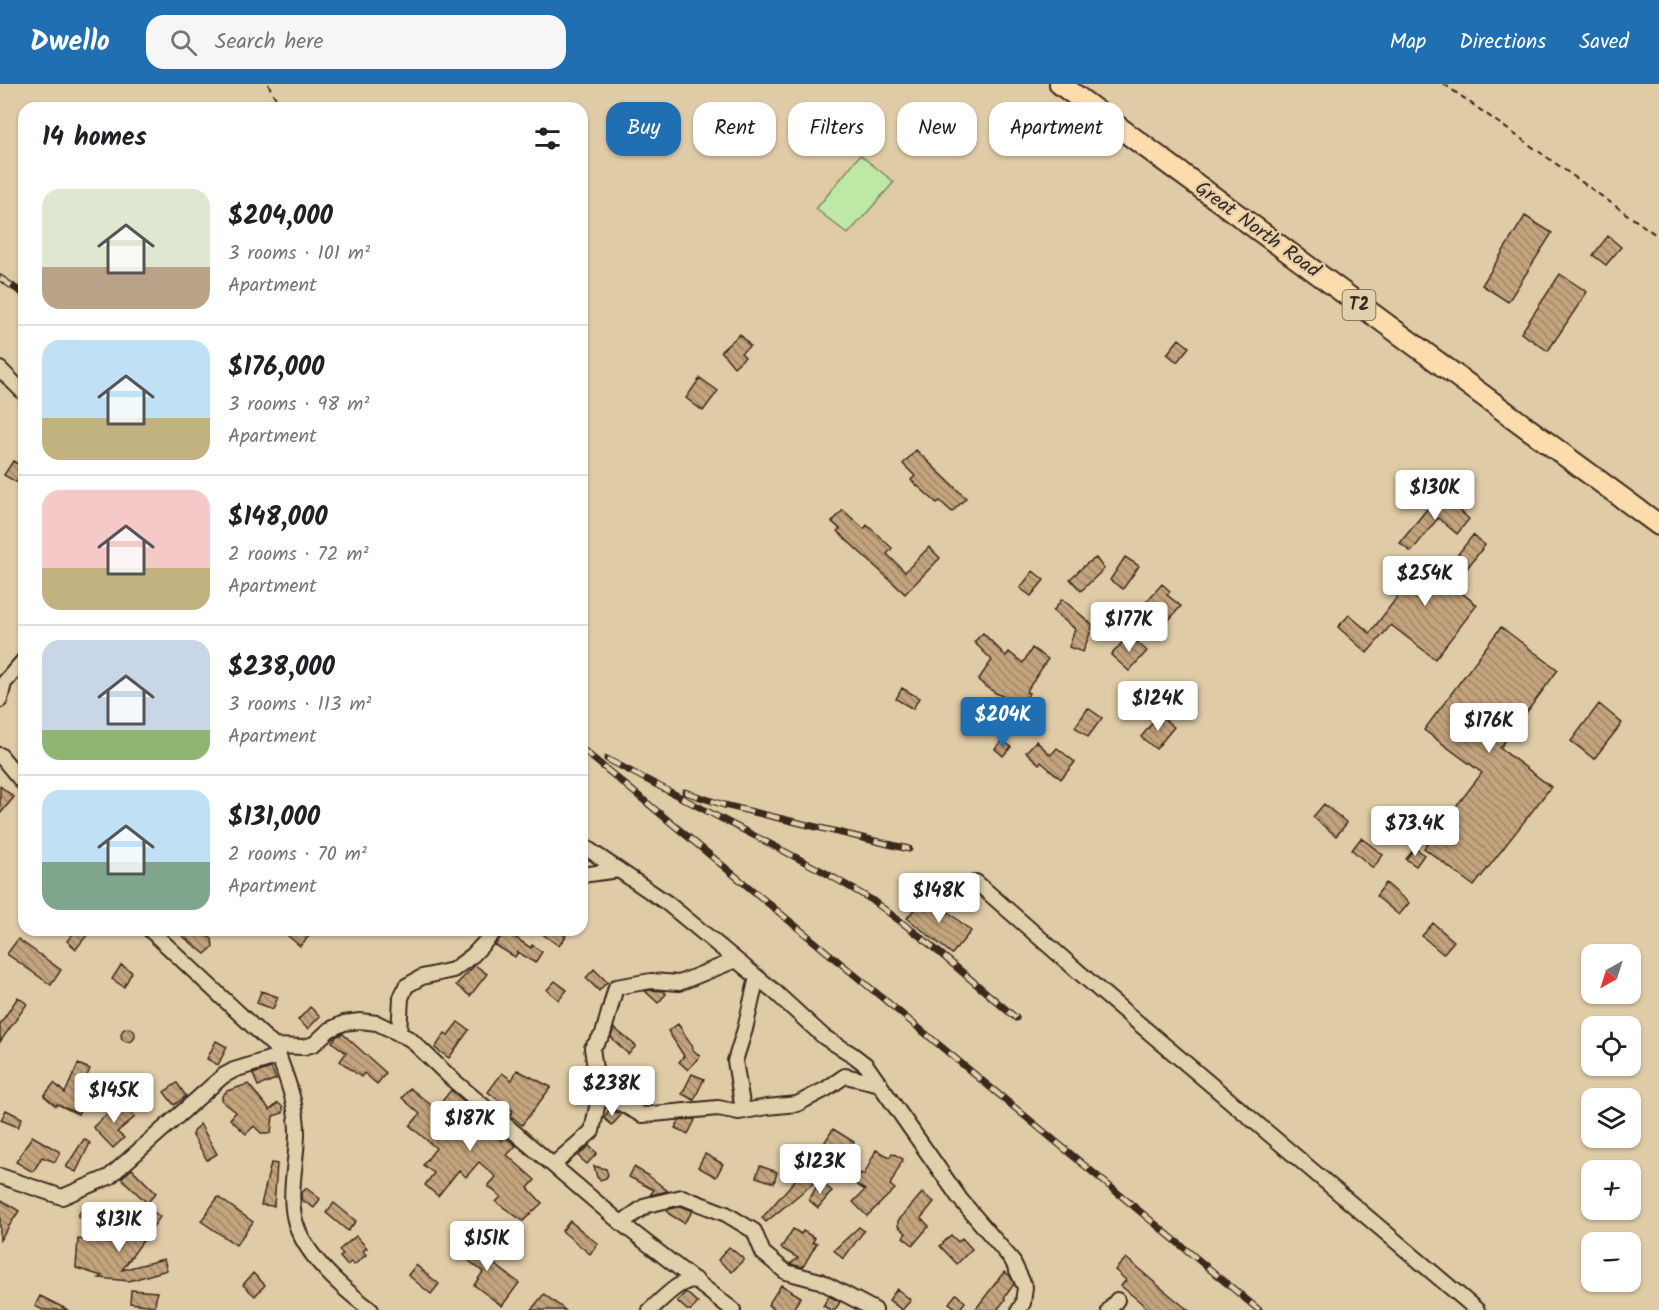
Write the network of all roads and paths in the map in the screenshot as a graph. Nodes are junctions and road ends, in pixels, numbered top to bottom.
1 (268, 84) edge
2 (1060, 84) edge
3 (1444, 84) edge
4 (278, 102) edge
5 (1659, 237) edge
6 (0, 369) edge
7 (18, 387) edge
8 (1659, 525) edge
9 (18, 667) edge
10 (0, 700) edge
11 (0, 755) edge
12 (18, 777) edge
13 (588, 848) edge
14 (619, 870) junction
15 (588, 874) edge
16 (976, 882) dead end
17 (156, 936) edge
18 (490, 936) edge
19 (736, 960) junction
20 (757, 977) junction
21 (399, 1034) junction
22 (277, 1051) junction
23 (880, 1084) junction
24 (599, 1096) junction
25 (740, 1112) junction
26 (553, 1165) junction
27 (0, 1176) edge
28 (621, 1223) junction
29 (696, 1280) junction
30 (370, 1310) edge
31 (650, 1310) edge
32 (733, 1310) edge
33 (875, 1310) edge
34 (1019, 1310) edge
35 (1477, 1310) edge

1 - 4 path
2 - 8 highway, Great North Road / T2
3 - 5 path
6 - 7 street
9 - 10 street
11 - 12 street
13 - 14 street
14 - 15 street
14 - 19 street
16 - 35 street
17 - 22 street
18 - 21 street
19 - 20 street
19 - 24 street
20 - 23 street
20 - 25 street
21 - 22 street
21 - 26 street
22 - 27 street
22 - 30 street
23 - 25 street
23 - 34 street
24 - 25 street
24 - 26 street
26 - 28 street
28 - 29 street
28 - 33 street
29 - 31 street
29 - 32 street

